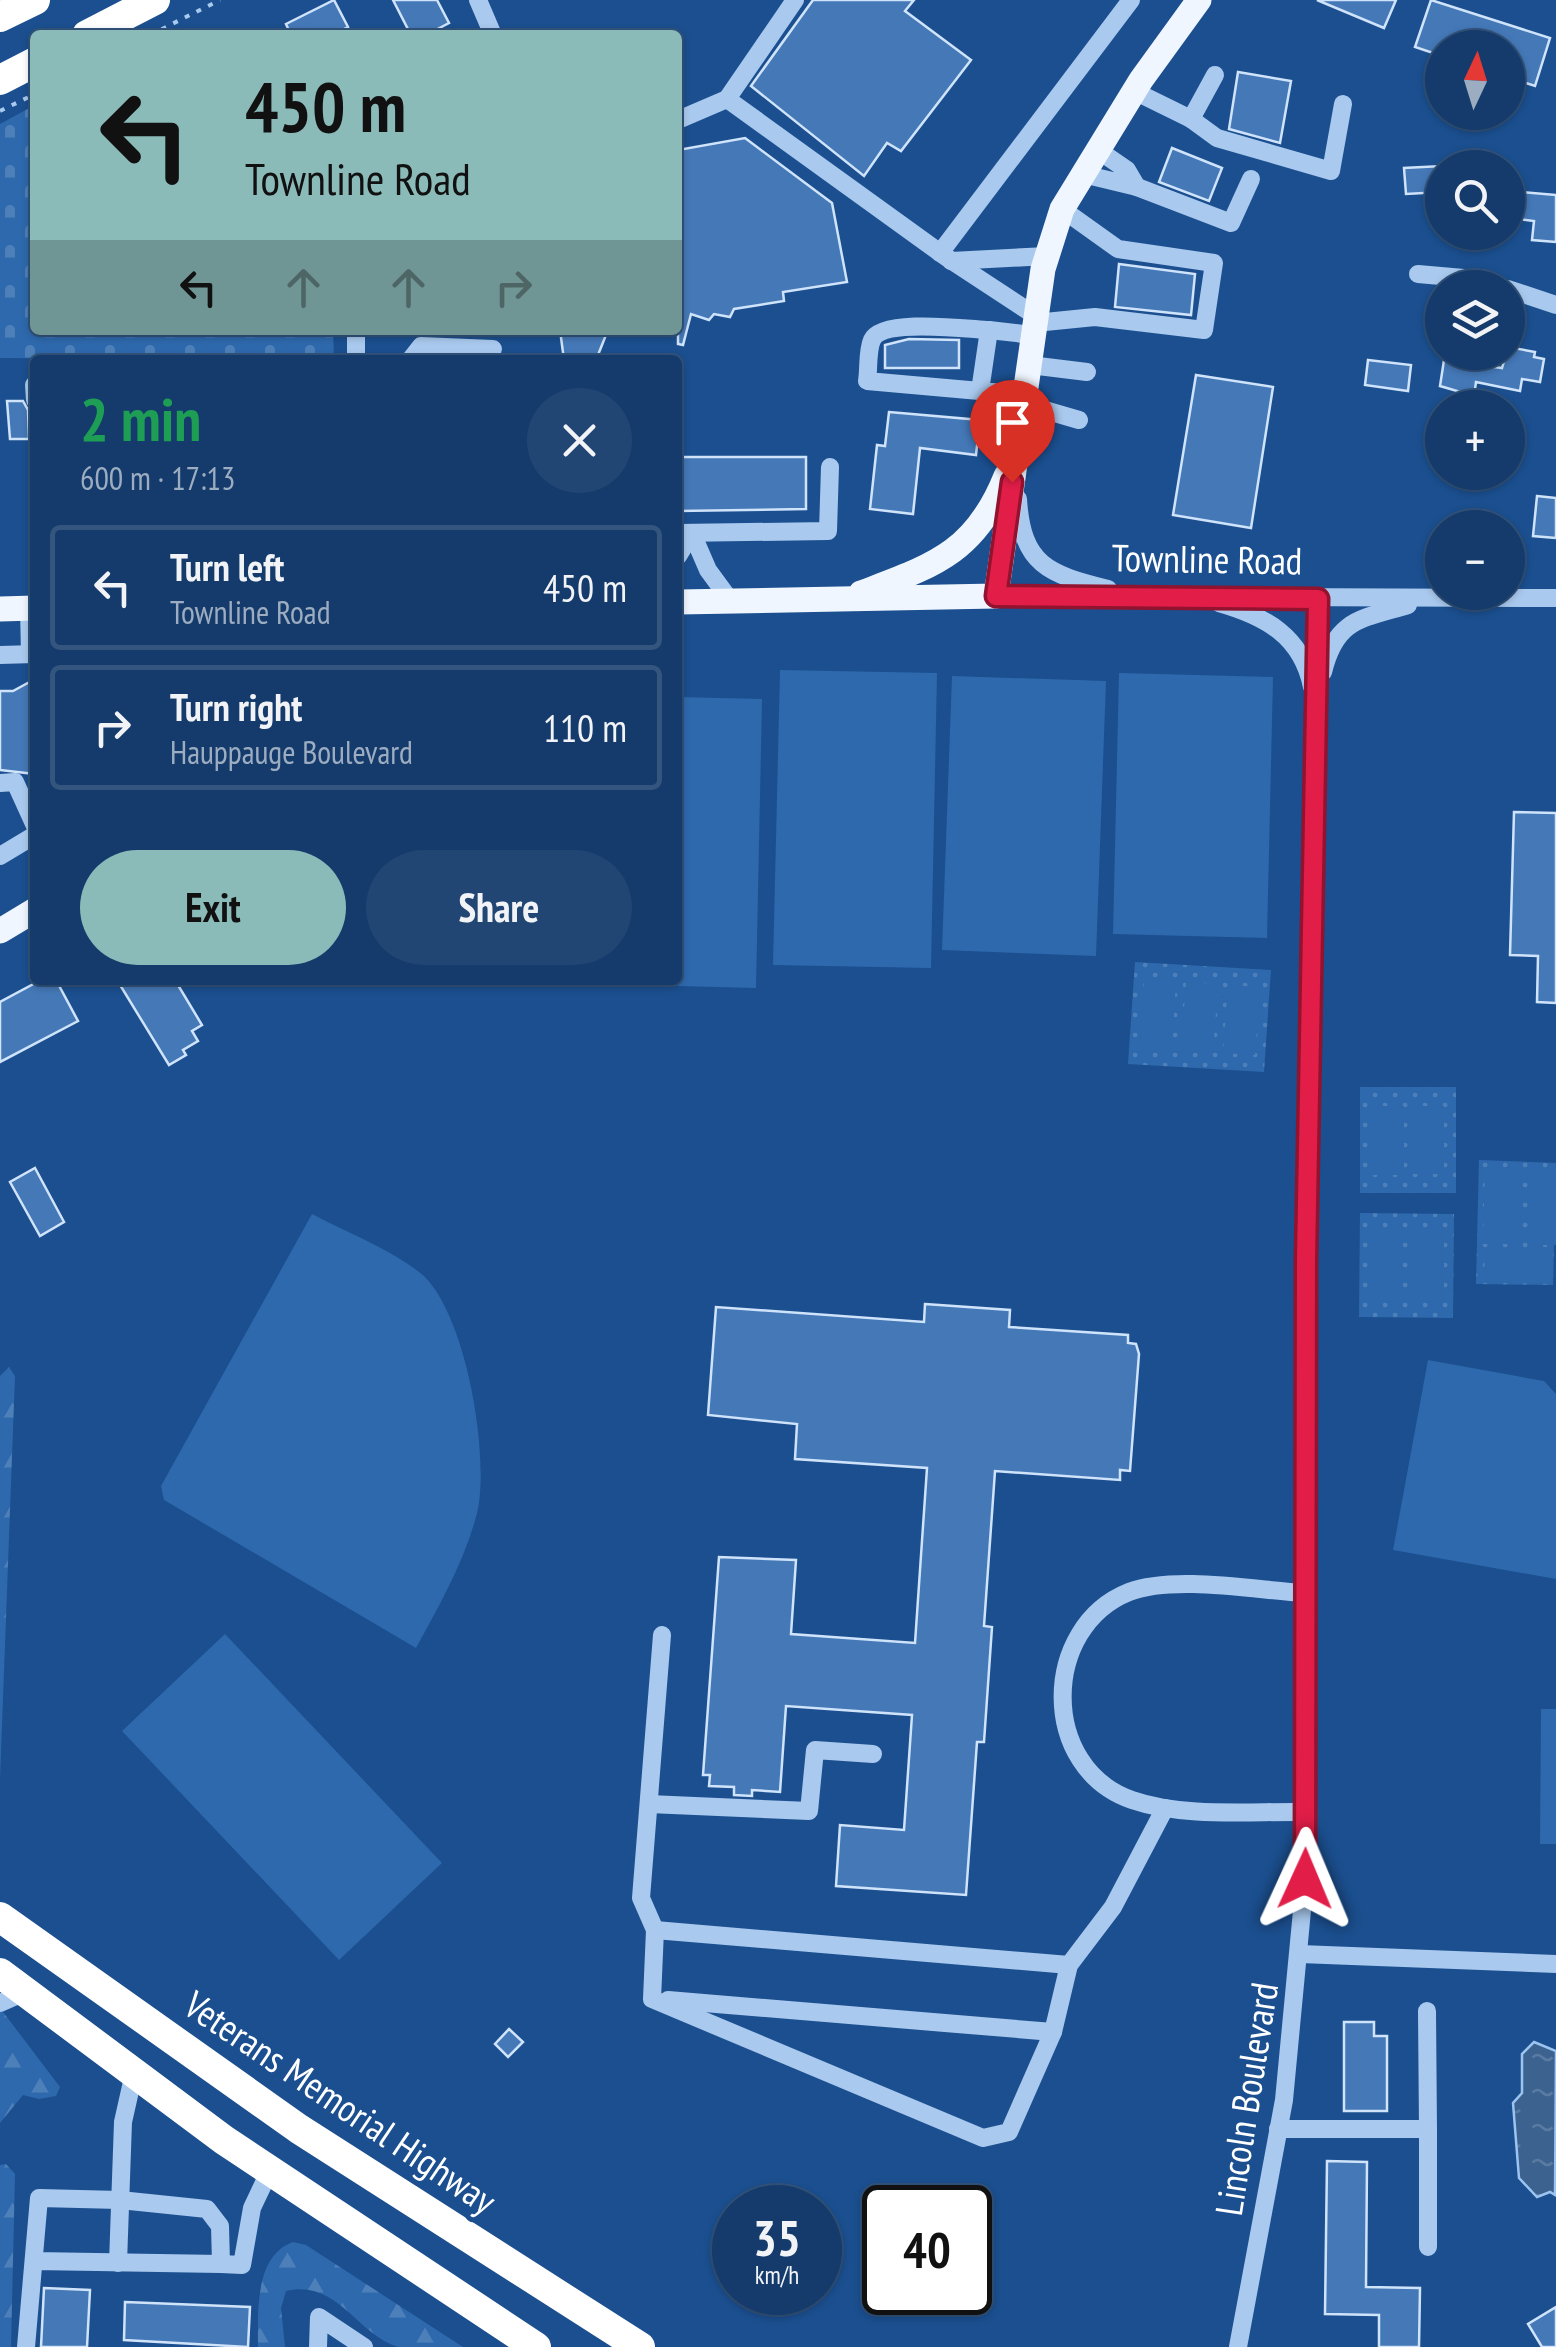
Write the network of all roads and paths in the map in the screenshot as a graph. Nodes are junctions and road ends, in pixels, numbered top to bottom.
1 (37, 0) edge
2 (155, 0) edge
3 (220, 0) edge
4 (478, 0) edge
5 (795, 0) edge
6 (1131, 0) edge
7 (1199, 0) edge
8 (0, 17) edge
9 (97, 30) edge
10 (160, 30) edge
11 (492, 30) edge
12 (0, 32) edge
13 (30, 65) edge
14 (1215, 75) dead end
15 (0, 80) edge
16 (1134, 91) junction
17 (30, 97) edge
18 (726, 100) junction
19 (1343, 104) dead end
20 (0, 112) edge
21 (682, 118) edge
22 (1191, 119) junction
23 (1098, 150) junction
24 (1083, 174) junction
25 (1251, 179) dead end
26 (1137, 187) junction
27 (1062, 208) junction
28 (1046, 256) junction
29 (945, 257) junction
30 (1418, 274) dead end
31 (1425, 275) edge
32 (1525, 295) edge
33 (1556, 305) edge
34 (1035, 324) junction
35 (989, 330) junction
36 (493, 349) dead end
37 (414, 355) edge
38 (1030, 365) junction
39 (1087, 372) dead end
40 (980, 390) junction
41 (1025, 400) junction
42 (1079, 420) dead end
43 (1018, 447) junction
44 (830, 467) dead end
45 (684, 533) edge
46 (1132, 595) junction
47 (996, 596) junction
48 (1198, 596) junction
49 (1525, 598) edge
50 (1556, 598) edge
51 (1318, 599) junction
52 (1425, 599) edge
53 (730, 600) junction
54 (842, 600) junction
55 (1425, 601) edge
56 (682, 602) edge
57 (0, 608) edge
58 (30, 608) edge
59 (0, 654) edge
60 (30, 654) edge
61 (1316, 712) junction
62 (0, 783) edge
63 (30, 815) edge
64 (30, 838) edge
65 (0, 856) edge
66 (30, 913) edge
67 (0, 931) edge
68 (1304, 1593) junction
69 (662, 1635) dead end
70 (873, 1754) dead end
71 (649, 1804) junction
72 (1165, 1808) junction
73 (1306, 1812) junction
74 (0, 1918) edge
75 (656, 1930) junction
76 (1300, 1954) junction
77 (1069, 1964) junction
78 (1556, 1964) edge
79 (0, 1973) edge
80 (12, 1997) edge
81 (652, 1999) junction
82 (1427, 2011) dead end
83 (1053, 2032) junction
84 (134, 2072) junction
85 (1278, 2129) junction
86 (1428, 2129) junction
87 (270, 2170) junction
88 (120, 2200) junction
89 (1428, 2247) dead end
90 (34, 2261) junction
91 (118, 2263) junction
92 (221, 2264) junction
93 (26, 2347) edge
94 (318, 2347) edge
95 (364, 2347) edge
96 (536, 2347) edge
97 (640, 2347) edge
98 (1238, 2347) edge

1 - 8 highway
1 - 12 street
2 - 9 highway
3 - 10 path
4 - 11 street
5 - 18 street
6 - 29 street
7 - 16 main road
13 - 15 highway
14 - 22 street
16 - 22 street
16 - 23 main road
17 - 20 path
18 - 21 street
18 - 29 street
19 - 22 street
23 - 24 main road
23 - 26 street
24 - 26 street
24 - 27 main road
25 - 26 street
27 - 28 main road
27 - 34 street
28 - 29 street
28 - 34 main road
29 - 34 street
30 - 31 street
32 - 33 street
34 - 35 street
34 - 38 main road
35 - 40 street
35 - 40 street
36 - 37 street
38 - 39 street
38 - 41 main road
40 - 41 street
41 - 42 street
41 - 43 main road
43 - 46 street
43 - 47 main road
43 - 54 main road
44 - 45 street
45 - 53 street
46 - 47 street, Townline Road
46 - 48 street, Townline Road
47 - 54 main road, Townline Road
48 - 51 street, Townline Road
48 - 61 street
49 - 50 street, Townline Road
51 - 52 street, Townline Road
51 - 61 street, Lincoln Boulevard
53 - 54 main road, Townline Road
53 - 56 main road, Townline Road
55 - 61 street
57 - 58 main road
59 - 60 street
61 - 68 street, Lincoln Boulevard
62 - 63 street
64 - 65 street
66 - 67 main road
68 - 72 street
68 - 73 street, Lincoln Boulevard
69 - 71 street
70 - 71 street
71 - 75 street
72 - 73 street
72 - 77 street
73 - 76 street, Lincoln Boulevard
74 - 97 highway, Veterans Memorial Highway
75 - 77 street
75 - 81 street
76 - 78 street
76 - 85 street, Lincoln Boulevard
77 - 83 street
79 - 80 highway
80 - 84 highway
81 - 83 street
81 - 83 street
82 - 86 street
84 - 87 highway
84 - 88 street
85 - 86 street
85 - 98 street, Lincoln Boulevard
86 - 89 street
87 - 92 street
87 - 96 highway
88 - 90 street
88 - 91 street
88 - 92 street
90 - 91 street
90 - 93 street
91 - 92 street
94 - 95 street

